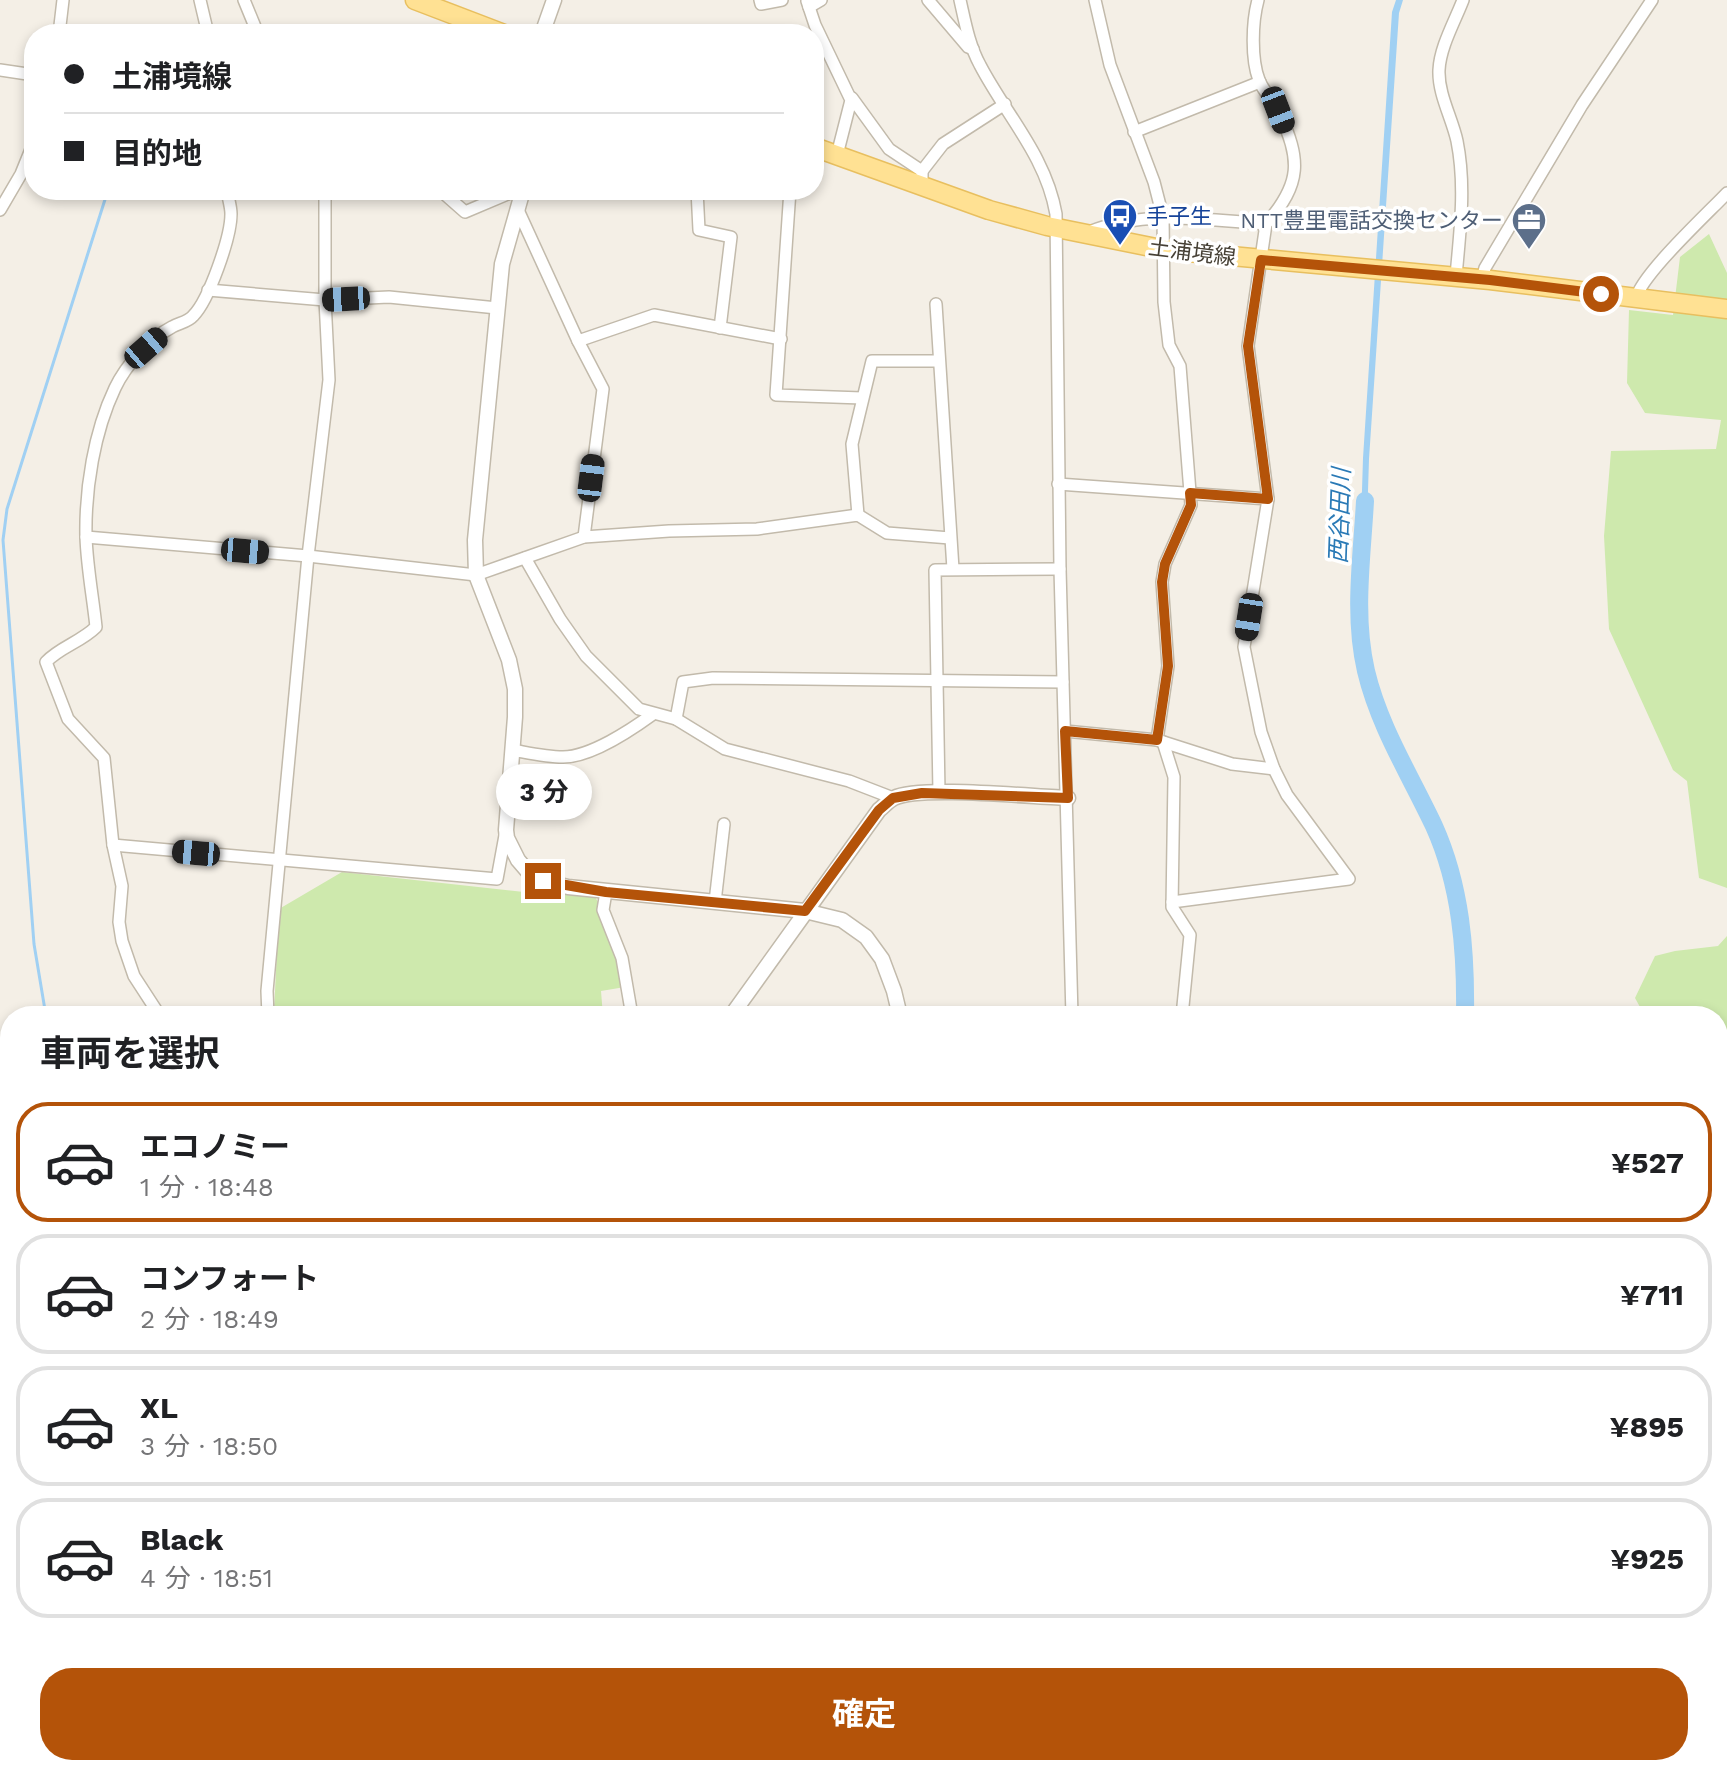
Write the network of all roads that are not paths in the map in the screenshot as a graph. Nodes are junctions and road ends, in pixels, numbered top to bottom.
1 (63, 0) edge
2 (200, 0) edge
3 (244, 0) edge
4 (415, 0) edge
5 (554, 0) edge
6 (760, 0) edge
7 (782, 0) edge
8 (821, 0) edge
9 (928, 0) edge
10 (960, 0) edge
11 (1095, 0) edge
12 (1258, 0) edge
13 (1463, 0) edge
14 (1652, 0) edge
15 (808, 4) edge
16 (60, 24) edge
17 (206, 24) edge
18 (254, 24) edge
19 (478, 24) edge
20 (546, 24) edge
21 (815, 24) edge
22 (824, 43) edge
23 (973, 49) junction
24 (0, 70) edge
25 (24, 74) edge
26 (1260, 82) junction
27 (850, 94) junction
28 (1005, 104) junction
29 (1134, 132) junction
30 (824, 150) edge
31 (837, 155) junction
32 (24, 167) edge
33 (922, 179) junction
34 (1727, 193) edge
35 (229, 200) edge
36 (325, 200) edge
37 (451, 200) edge
38 (493, 200) edge
39 (520, 200) edge
40 (698, 200) edge
41 (789, 200) edge
42 (0, 210) edge
43 (518, 210) junction
44 (1163, 217) junction
45 (1266, 224) junction
46 (1056, 228) junction
47 (1084, 234) junction
48 (1166, 250) junction
49 (1261, 260) junction
50 (1456, 276) junction
51 (1482, 279) junction
52 (208, 290) junction
53 (1636, 299) junction
54 (325, 300) junction
55 (936, 304) dead end
56 (497, 308) junction
57 (1727, 309) edge
58 (720, 328) junction
59 (781, 339) junction
60 (578, 341) junction
61 (939, 361) junction
62 (862, 398) junction
63 (1058, 484) junction
64 (1190, 493) junction
65 (1268, 499) junction
66 (858, 515) junction
67 (86, 537) junction
68 (584, 537) junction
69 (950, 538) junction
70 (308, 556) junction
71 (525, 558) junction
72 (953, 569) junction
73 (1060, 569) junction
74 (476, 575) junction
75 (937, 679) junction
76 (1063, 682) junction
77 (653, 714) junction
78 (676, 719) junction
79 (1065, 731) junction
80 (1160, 741) junction
81 (512, 750) junction
82 (1274, 769) junction
83 (939, 792) junction
84 (893, 798) junction
85 (1068, 798) junction
86 (724, 824) dead end
87 (506, 830) junction
88 (113, 845) junction
89 (279, 862) junction
90 (606, 892) junction
91 (715, 902) junction
92 (1172, 902) junction
93 (805, 911) junction
94 (154, 1006) edge
95 (266, 1006) edge
96 (630, 1006) edge
97 (738, 1006) edge
98 (898, 1006) edge
99 (1072, 1006) edge
100 (1183, 1006) edge

1 - 16 street
2 - 17 street
3 - 18 street
4 - 19 main road
5 - 20 street
6 - 7 street
8 - 15 street
9 - 23 street
10 - 23 street
11 - 29 street
12 - 26 street
13 - 50 street
14 - 51 street
15 - 21 street
22 - 27 street
23 - 28 street
24 - 25 street
26 - 29 street
26 - 45 street
27 - 31 street
27 - 33 street
28 - 33 street
28 - 46 street
29 - 44 street
30 - 31 main road, 土浦境線
31 - 33 main road, 土浦境線
32 - 42 street
33 - 46 main road, 土浦境線
34 - 53 street
35 - 52 street
36 - 54 street
37 - 38 street
39 - 43 street
40 - 58 street
41 - 59 street
43 - 56 street
43 - 60 street
44 - 45 street
44 - 47 street
44 - 48 street
45 - 49 street
46 - 47 main road, 土浦境線
46 - 63 street
47 - 48 main road, 土浦境線
48 - 49 main road, 土浦境線
48 - 64 street
49 - 50 main road, 土浦境線
49 - 65 street
50 - 51 main road, 土浦境線
51 - 53 main road, 土浦境線
52 - 54 street
52 - 67 street
53 - 57 main road, 土浦境線
54 - 56 street
54 - 70 street
55 - 61 street
56 - 74 street
58 - 59 street
58 - 60 street
59 - 62 street
60 - 68 street
61 - 62 street
61 - 69 street
62 - 66 street
63 - 64 street
63 - 73 street
64 - 65 street
64 - 80 street
65 - 82 street
66 - 68 street
66 - 69 street
67 - 70 street
67 - 88 street
68 - 71 street
69 - 72 street
70 - 74 street
70 - 89 street
71 - 74 street
71 - 77 street
72 - 73 street
72 - 75 street
73 - 76 street
74 - 81 street
75 - 76 street
75 - 78 street
75 - 83 street
76 - 79 street
77 - 78 street
77 - 81 street
78 - 84 street
79 - 80 street
79 - 85 street
80 - 82 street
80 - 92 street
81 - 87 street
82 - 92 street
83 - 84 street
83 - 85 street
84 - 93 street
85 - 99 street
86 - 91 street
87 - 89 street
87 - 90 street
88 - 89 street
88 - 94 street
89 - 95 street
90 - 91 street
90 - 96 street
91 - 93 street
92 - 100 street
93 - 97 street
93 - 98 street

